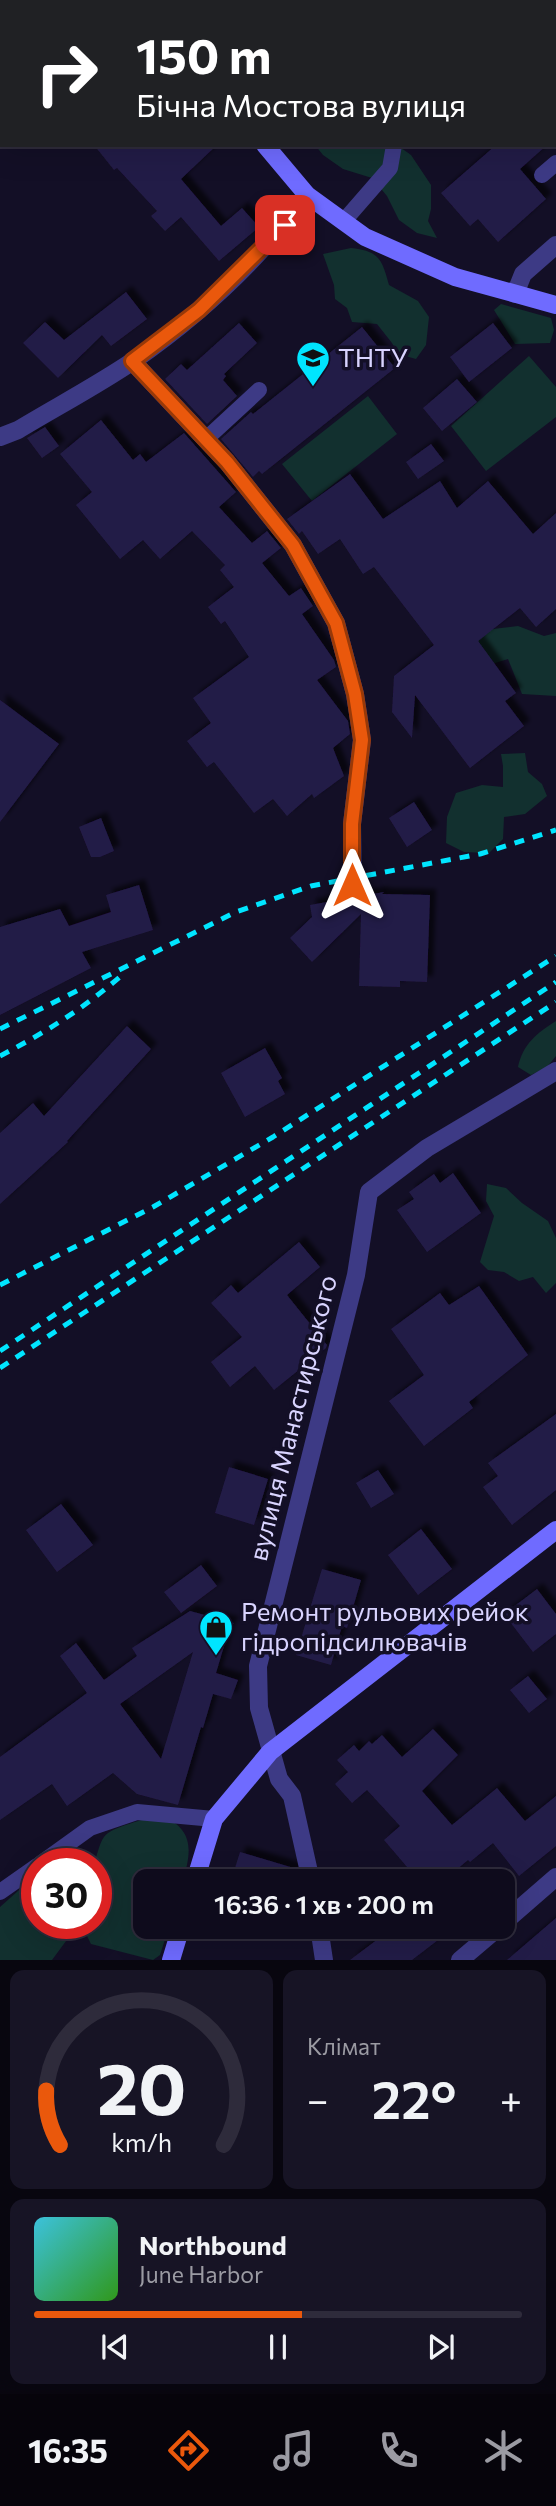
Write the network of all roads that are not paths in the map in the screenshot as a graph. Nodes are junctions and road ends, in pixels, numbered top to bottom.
1 (267, 147) edge
2 (394, 147) edge
3 (556, 163) edge
4 (541, 176) dead end
5 (307, 195) junction
6 (343, 222) junction
7 (556, 245) edge
8 (515, 294) junction
9 (556, 305) edge
10 (132, 361) junction
11 (259, 390) dead end
12 (0, 437) edge
13 (206, 439) junction
14 (352, 885) dead end
15 (556, 1070) edge
16 (556, 1530) edge
17 (270, 1752) junction
18 (215, 1819) junction
19 (62, 1848) edge
20 (199, 1869) edge
21 (308, 1869) edge
22 (21, 1877) edge
23 (556, 1877) edge
24 (0, 1892) edge
25 (515, 1912) edge
26 (177, 1939) edge
27 (321, 1939) edge
28 (484, 1939) edge
29 (171, 1960) edge
30 (324, 1960) edge
31 (460, 1960) edge

1 - 5 main road
2 - 6 lane
3 - 4 lane
5 - 6 main road
5 - 10 street
6 - 8 main road
7 - 8 street
8 - 9 main road
10 - 12 street
10 - 13 street
11 - 13 lane
13 - 14 street
15 - 17 street, вулиця Манастирського
16 - 17 main road
17 - 18 main road
17 - 21 street, вулиця Манастирського
18 - 19 lane
18 - 20 main road
22 - 24 lane
23 - 25 street
26 - 29 main road
27 - 30 street
28 - 31 street

